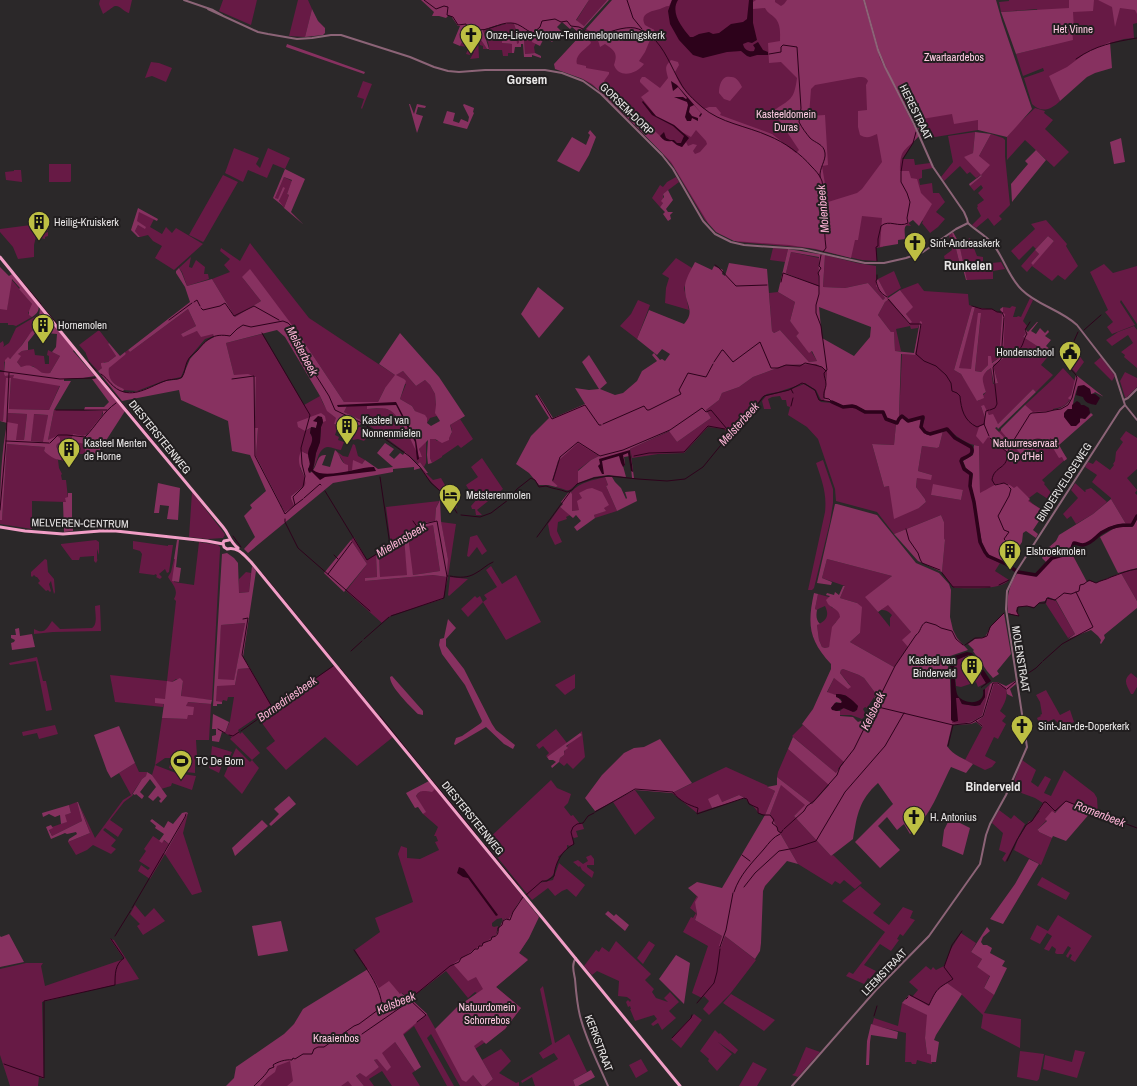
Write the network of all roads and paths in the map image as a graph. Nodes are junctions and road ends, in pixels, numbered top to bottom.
1 (184, 0) edge
2 (864, 0) edge
3 (968, 223) junction
4 (0, 258) edge
5 (1137, 389) edge
6 (1124, 400) junction
7 (1125, 404) junction
8 (1137, 420) edge
9 (0, 527) edge
10 (225, 541) junction
11 (232, 546) junction
12 (1016, 571) joint
13 (1025, 752) joint
14 (576, 958) junction
15 (608, 1086) edge
16 (680, 1086) edge
17 (792, 1086) edge

1 - 3 street, GORSEM-DORP
2 - 3 street, HERESTRAAT
3 - 6 street
4 - 10 main road, DIESTERSTEENWEG
5 - 6 street
6 - 7 street
7 - 8 street
7 - 12 street, BINDERVELDSEWEG
9 - 10 main road, MELVEREN-CENTRUM
10 - 11 main road, DIESTERSTEENWEG
10 - 11 main road
11 - 14 main road, DIESTERSTEENWEG
12 - 13 street, MOLENSTRAAT
13 - 17 street, LEEMSTRAAT
14 - 15 street, KERKSTRAAT
14 - 16 main road, DIESTERSTEENWEG

